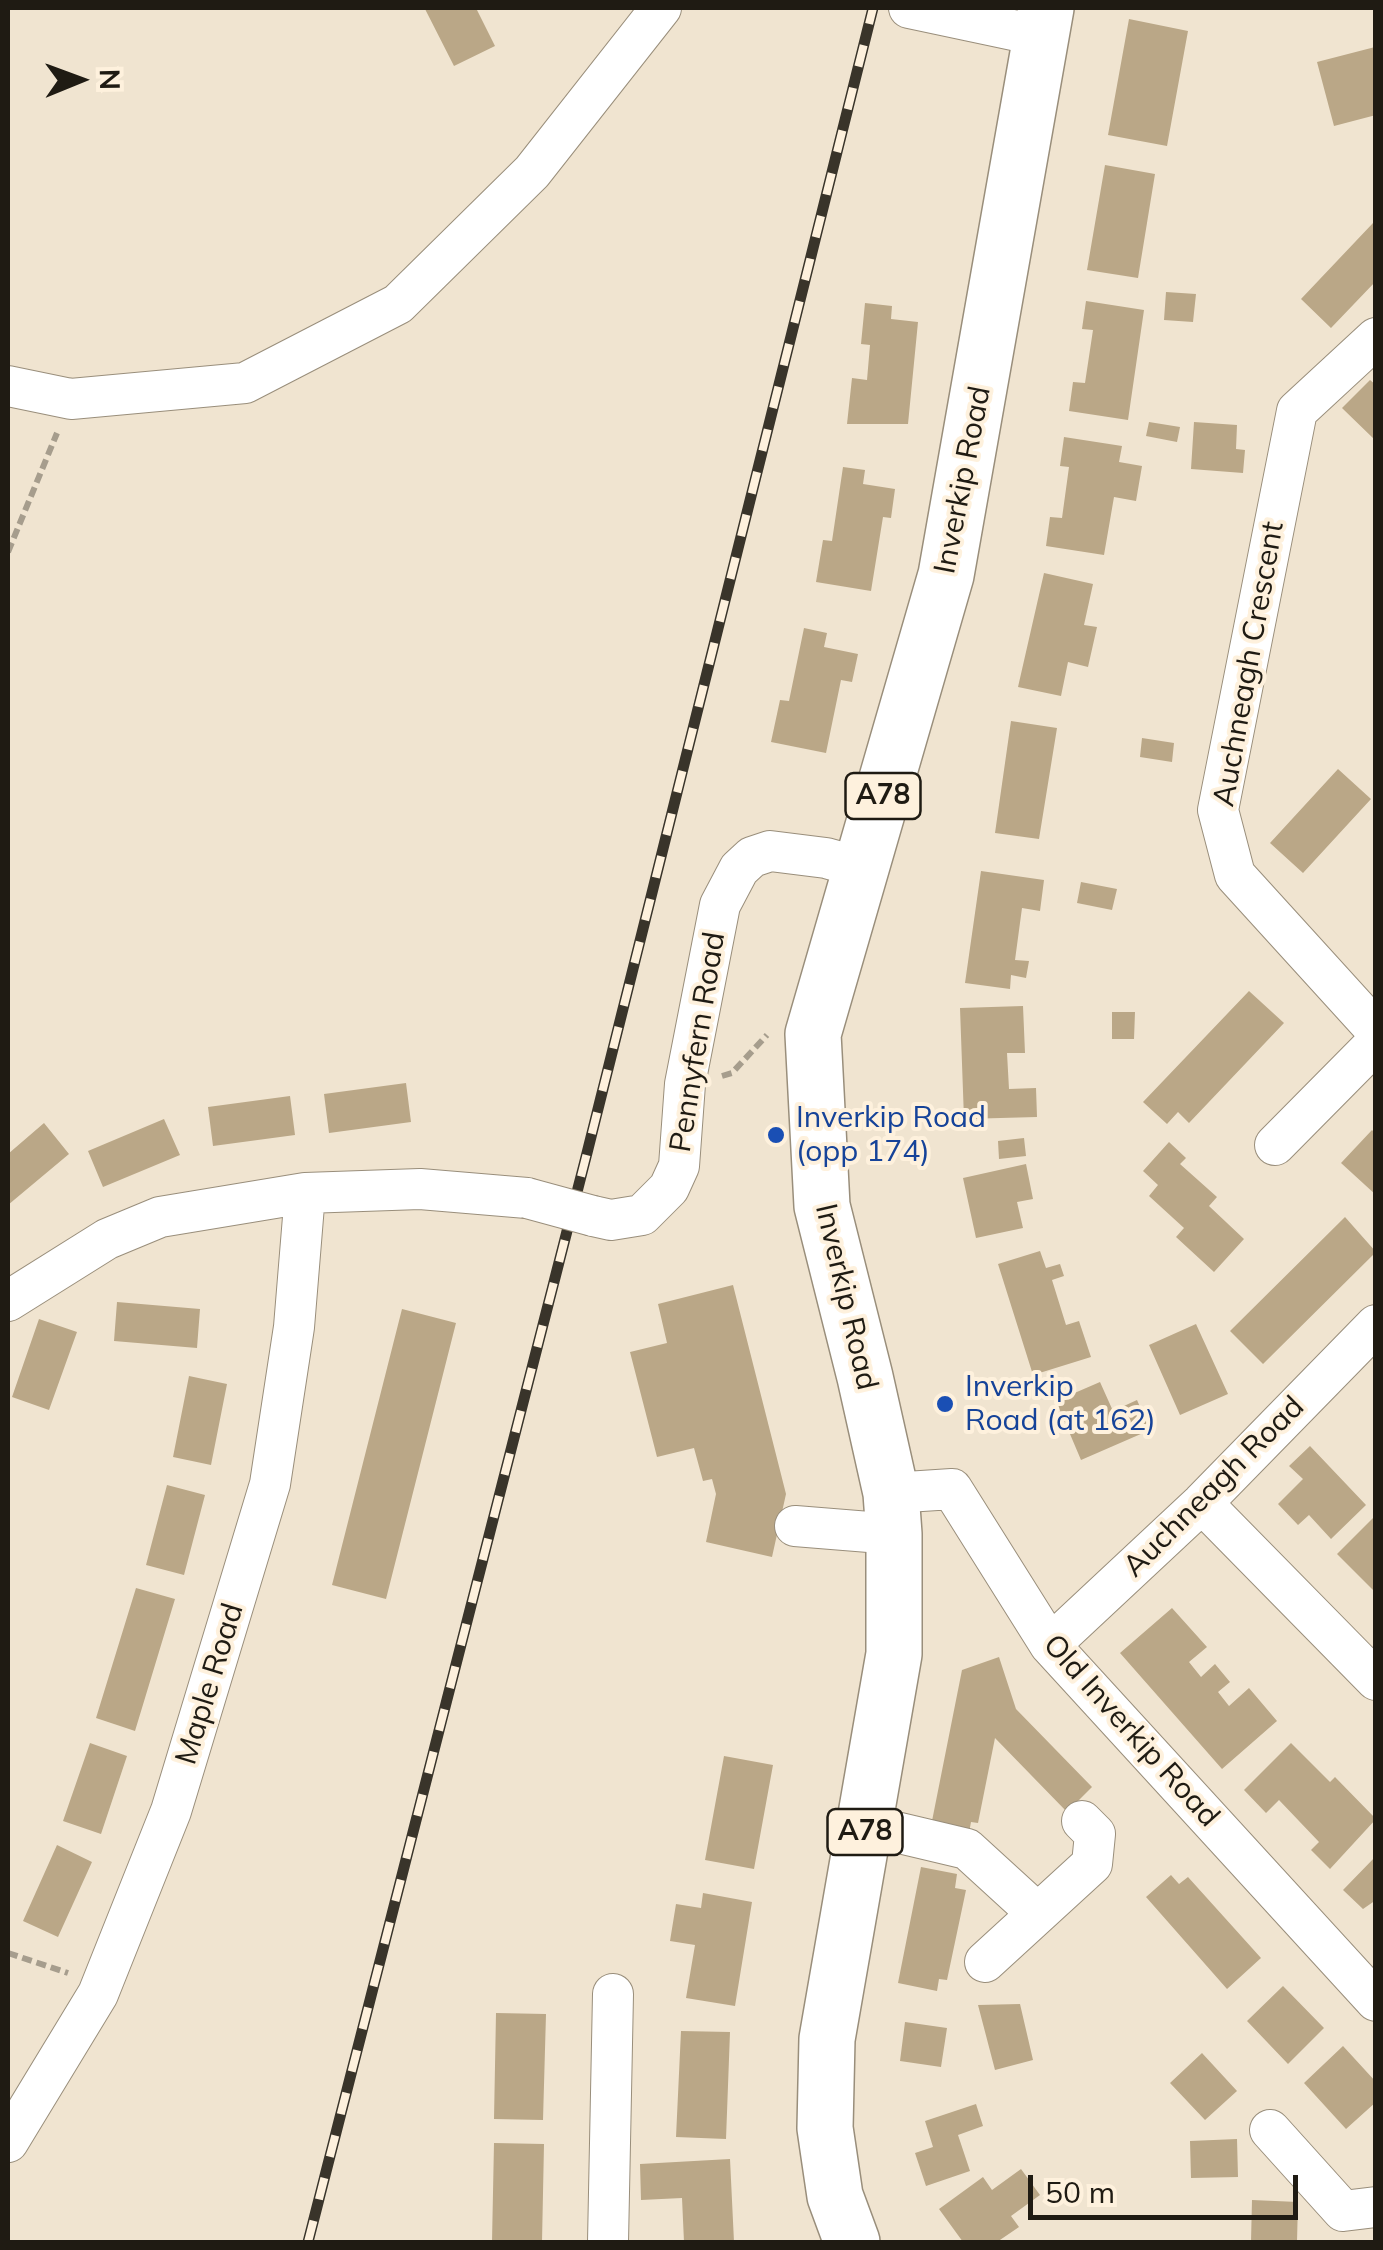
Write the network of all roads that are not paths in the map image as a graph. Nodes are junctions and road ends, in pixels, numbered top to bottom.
1 (661, 8) edge
2 (922, 11) edge
3 (1043, 22) edge
4 (1376, 338) edge
5 (8, 386) edge
6 (862, 868) junction
7 (1376, 1030) edge
8 (1376, 1042) edge
9 (1275, 1145) dead end
10 (304, 1193) junction
11 (8, 1301) edge
12 (1376, 1324) edge
13 (1202, 1503) junction
14 (892, 1514) junction
15 (795, 1526) dead end
16 (1050, 1645) junction
17 (1376, 1680) edge
18 (1082, 1822) dead end
19 (866, 1825) junction
20 (1038, 1913) junction
21 (985, 1962) dead end
22 (613, 1994) dead end
23 (1376, 2000) edge
24 (1270, 2130) dead end
25 (8, 2142) edge
26 (1376, 2207) edge
27 (608, 2242) edge
28 (852, 2242) edge

1 - 5 street
2 - 3 street
3 - 6 highway, Inverkip Road / A78
4 - 7 street, Auchneagh Crescent
6 - 10 street, Pennyfern Road, bridge
6 - 14 highway, Inverkip Road / A78
8 - 9 street
10 - 11 street, Pennyfern Road
10 - 25 street, Maple Road
12 - 13 street, Auchneagh Road
13 - 16 street, Auchneagh Road
13 - 17 street
14 - 15 street
14 - 16 street, Old Inverkip Road
14 - 19 highway, Inverkip Road / A78
16 - 23 street, Old Inverkip Road
18 - 20 street
19 - 20 street
19 - 28 highway, Inverkip Road / A78
20 - 21 street
22 - 27 street
24 - 26 street

